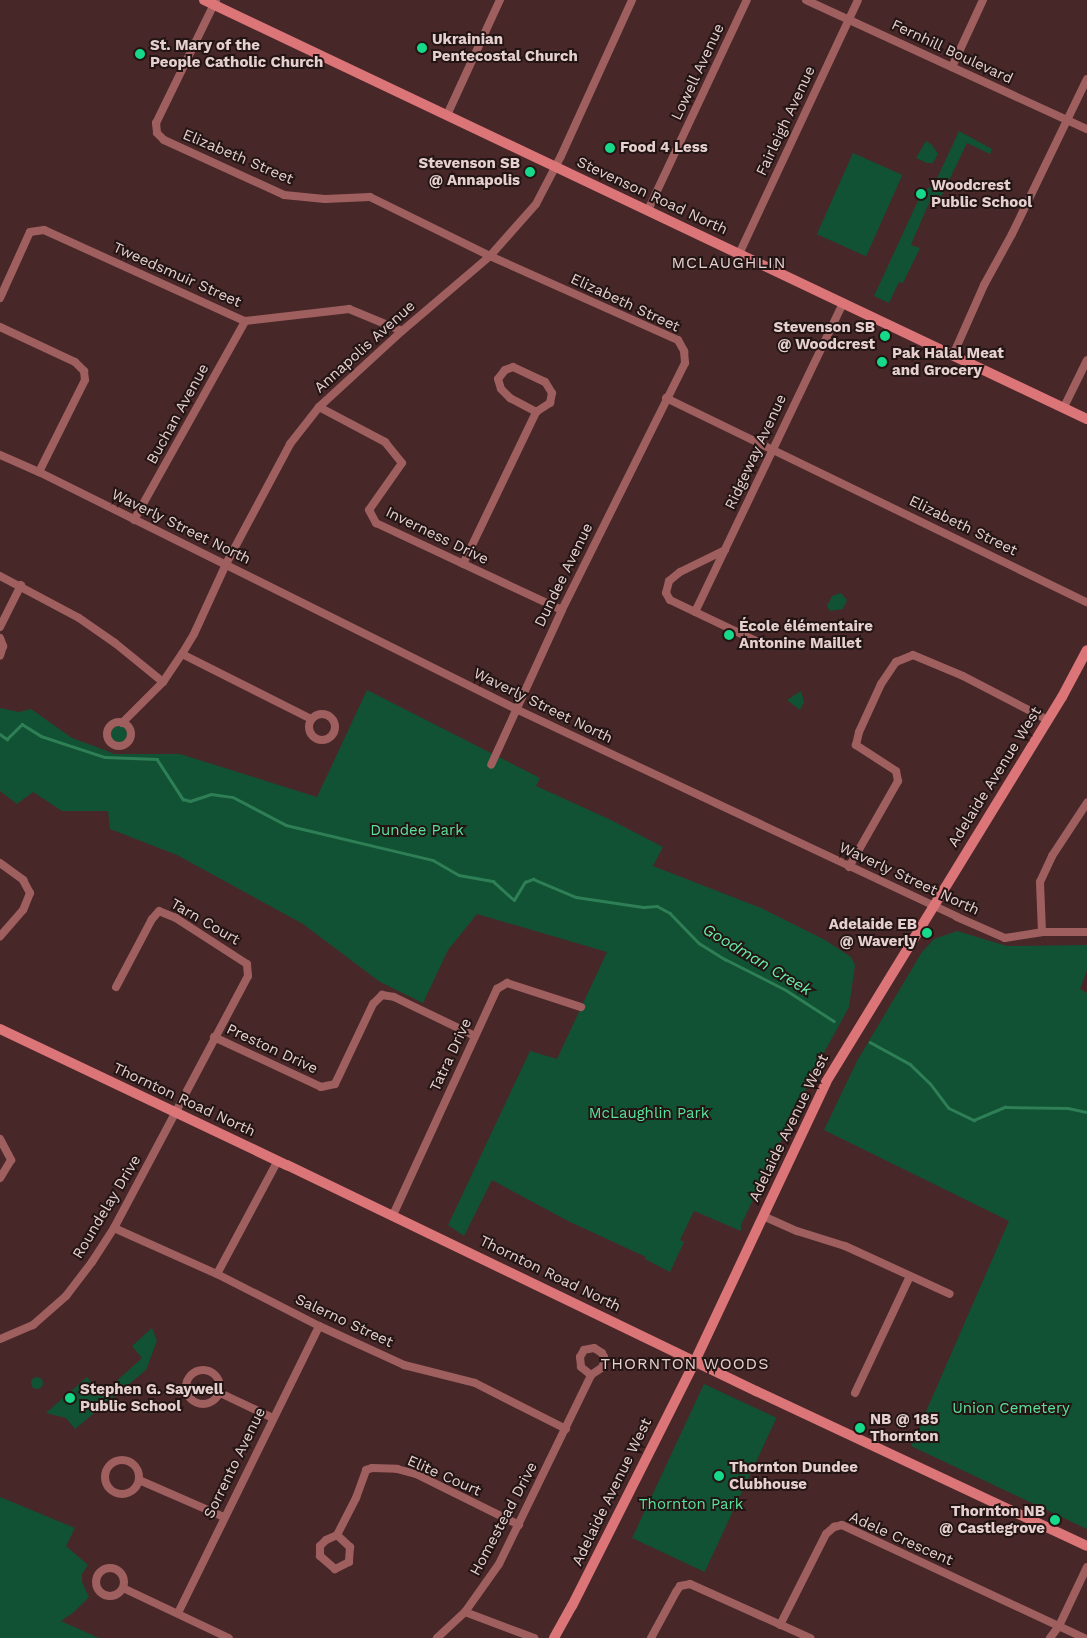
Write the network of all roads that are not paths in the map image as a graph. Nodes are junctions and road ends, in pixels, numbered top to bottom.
1 (204, 0) edge
2 (500, 0) edge
3 (632, 0) edge
4 (747, 0) edge
5 (806, 0) edge
6 (858, 0) edge
7 (983, 0) edge
8 (215, 2) edge
9 (849, 20) junction
10 (952, 67) junction
11 (1087, 79) edge
12 (447, 115) junction
13 (1067, 120) junction
14 (1087, 129) edge
15 (556, 167) junction
16 (648, 210) junction
17 (740, 254) junction
18 (490, 256) junction
19 (0, 298) edge
20 (843, 303) junction
21 (245, 321) junction
22 (0, 327) edge
23 (402, 332) junction
24 (953, 356) junction
25 (1087, 360) edge
26 (666, 398) junction
27 (319, 407) junction
28 (1064, 408) junction
29 (536, 412) junction
30 (1087, 419) edge
31 (772, 448) junction
32 (0, 455) edge
33 (39, 472) junction
34 (134, 520) junction
35 (725, 550) junction
36 (226, 564) junction
37 (463, 564) junction
38 (0, 576) edge
39 (21, 586) junction
40 (1087, 602) edge
41 (562, 610) junction
42 (695, 612) junction
43 (0, 627) edge
44 (0, 638) edge
45 (758, 642) dead end
46 (1087, 650) edge
47 (182, 654) junction
48 (0, 656) edge
49 (163, 682) junction
50 (518, 710) junction
51 (311, 719) dead end
52 (1048, 720) junction
53 (122, 723) dead end
54 (491, 765) dead end
55 (1087, 803) edge
56 (0, 863) edge
57 (849, 866) junction
58 (933, 906) junction
59 (1042, 932) junction
60 (1087, 932) edge
61 (0, 936) edge
62 (116, 987) dead end
63 (581, 1007) dead end
64 (0, 1029) edge
65 (475, 1036) junction
66 (214, 1037) junction
67 (176, 1112) junction
68 (0, 1139) edge
69 (278, 1160) junction
70 (0, 1178) edge
71 (392, 1215) junction
72 (763, 1216) junction
73 (114, 1228) junction
74 (218, 1274) junction
75 (910, 1276) junction
76 (950, 1294) dead end
77 (319, 1326) junction
78 (0, 1339) edge
79 (695, 1361) junction
80 (591, 1375) dead end
81 (218, 1392) junction
82 (855, 1393) dead end
83 (273, 1418) junction
84 (566, 1429) junction
85 (139, 1480) junction
86 (224, 1517) junction
87 (519, 1525) junction
88 (337, 1535) junction
89 (1087, 1546) edge
90 (1087, 1567) edge
91 (123, 1588) dead end
92 (465, 1612) junction
93 (178, 1613) junction
94 (780, 1625) junction
95 (1059, 1626) junction
96 (229, 1638) edge
97 (437, 1638) edge
98 (534, 1638) edge
99 (554, 1638) edge
100 (651, 1638) edge
101 (810, 1638) edge
102 (1050, 1638) edge
103 (1084, 1638) edge

1 - 8 main road, Stevenson Road North
2 - 12 street
3 - 15 street, Annapolis Avenue
4 - 16 street, Lowell Avenue
5 - 9 street, Fernhill Boulevard
6 - 9 street, Fairleigh Avenue
7 - 10 street
8 - 12 main road, Stevenson Road North
8 - 18 street, Elizabeth Street
9 - 10 street, Fernhill Boulevard
9 - 17 street, Fairleigh Avenue
10 - 13 street, Fernhill Boulevard
11 - 13 street
12 - 15 main road, Stevenson Road North
13 - 14 street, Fernhill Boulevard
13 - 24 street
15 - 16 main road, Stevenson Road North
15 - 18 street, Annapolis Avenue
16 - 17 main road, Stevenson Road North
17 - 20 main road, Stevenson Road North
18 - 23 street, Annapolis Avenue
18 - 26 street, Elizabeth Street
19 - 21 street, Tweedsmuir Street
20 - 24 main road, Stevenson Road North
20 - 31 street, Ridgeway Avenue
21 - 23 street, Tweedsmuir Street
21 - 34 street, Buchan Avenue
22 - 33 street
23 - 27 street, Annapolis Avenue
24 - 28 main road, Stevenson Road North
25 - 28 street
26 - 31 street, Elizabeth Street
26 - 41 street, Dundee Avenue
27 - 36 street, Annapolis Avenue
27 - 37 street, Inverness Drive
28 - 30 main road, Stevenson Road North
29 - 29 street
29 - 37 street
31 - 35 street, Ridgeway Avenue
31 - 40 street, Elizabeth Street
32 - 33 street, Waverly Street North
33 - 34 street, Waverly Street North
34 - 36 street, Waverly Street North
35 - 42 street, Ridgeway Avenue
35 - 42 street
36 - 47 street, Annapolis Avenue
36 - 50 street, Waverly Street North
37 - 41 street, Inverness Drive
38 - 39 street
39 - 43 street
39 - 49 street
41 - 50 street, Dundee Avenue
42 - 45 street
44 - 48 street
46 - 52 main road, Adelaide Avenue West
47 - 49 street, Annapolis Avenue
47 - 51 street
49 - 53 street, Annapolis Avenue
50 - 54 street, Dundee Avenue
50 - 57 street, Waverly Street North
52 - 57 street
52 - 58 main road, Adelaide Avenue West
55 - 59 street
56 - 61 street
57 - 58 street, Waverly Street North
58 - 59 street, Waverly Street North
58 - 72 main road, Adelaide Avenue West
59 - 60 street, Waverly Street North
62 - 66 street, Tarn Court
63 - 65 street, Tatra Drive
64 - 67 main road, Thornton Road North
65 - 66 street, Preston Drive
65 - 71 street, Tatra Drive
66 - 67 street, Tarn Court
67 - 69 main road, Thornton Road North
67 - 73 street, Roundelay Drive
68 - 70 street
69 - 71 main road, Thornton Road North
69 - 74 street
71 - 79 main road, Thornton Road North
72 - 75 street
72 - 79 main road, Adelaide Avenue West
73 - 74 street, Salerno Street
73 - 78 street, Roundelay Drive
74 - 77 street, Salerno Street
75 - 76 street
75 - 82 street
77 - 83 street, Sorrento Avenue
77 - 84 street, Salerno Street
79 - 89 main road, Thornton Road North
79 - 99 main road, Adelaide Avenue West
80 - 84 street, Homestead Drive
81 - 81 street
81 - 83 street
83 - 86 street, Sorrento Avenue
84 - 87 street, Homestead Drive
85 - 85 street
85 - 86 street
86 - 93 street, Sorrento Avenue
87 - 88 street, Elite Court
87 - 92 street, Homestead Drive
88 - 88 street, Elite Court
90 - 95 street
91 - 93 street
92 - 97 street, Homestead Drive
92 - 98 street
93 - 96 street
94 - 95 street, Adele Crescent
94 - 100 street
94 - 101 street
95 - 102 street
95 - 103 street

